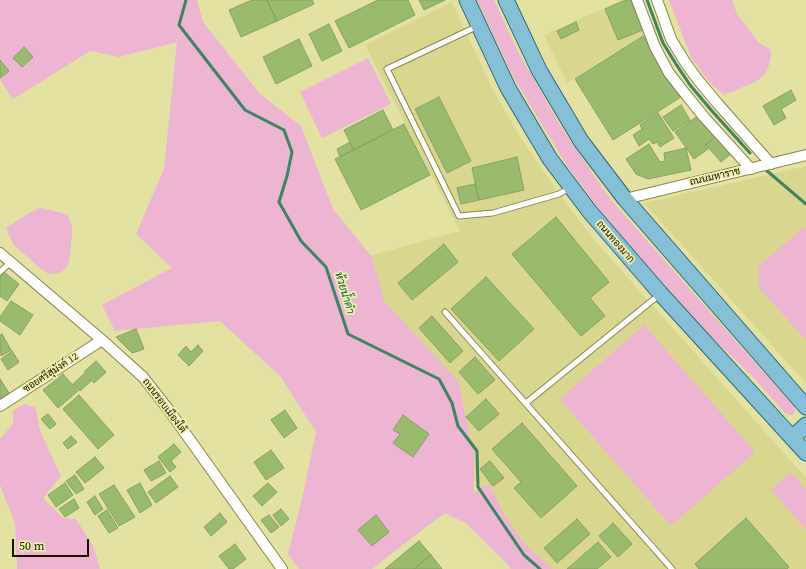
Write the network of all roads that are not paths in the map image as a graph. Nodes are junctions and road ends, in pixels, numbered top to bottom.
1 (467, 0) edge
2 (506, 0) edge
3 (637, 0) edge
4 (657, 0) edge
5 (479, 26) junction
6 (806, 155) edge
7 (771, 164) junction
8 (751, 169) junction
9 (571, 187) junction
10 (625, 199) junction
11 (0, 253) edge
12 (11, 262) junction
13 (0, 272) edge
14 (660, 293) junction
15 (445, 312) dead end
16 (102, 340) junction
17 (526, 403) junction
18 (0, 406) edge
19 (806, 407) edge
20 (806, 425) edge
21 (792, 438) junction
22 (806, 454) edge
23 (282, 569) edge
24 (672, 569) edge

1 - 5 main road, ถนนทองมาก
2 - 10 main road
3 - 8 street
4 - 7 street
5 - 9 main road, ถนนทองมาก
5 - 9 lane
6 - 7 street, ถนนมหาราช
7 - 8 street, ถนนมหาราช
8 - 10 street, ถนนมหาราช
9 - 14 main road, ถนนทองมาก
10 - 19 main road
11 - 12 street, ถนนรอบเมืองใต้
12 - 13 lane
12 - 16 street, ถนนรอบเมืองใต้
14 - 17 lane
14 - 21 main road, ถนนทองมาก
15 - 17 lane
16 - 18 street, ซอยศรีสุมังค์ 12
16 - 23 street, ถนนรอบเมืองใต้
17 - 24 lane
20 - 21 main road
21 - 22 main road, ถนนทองมาก

